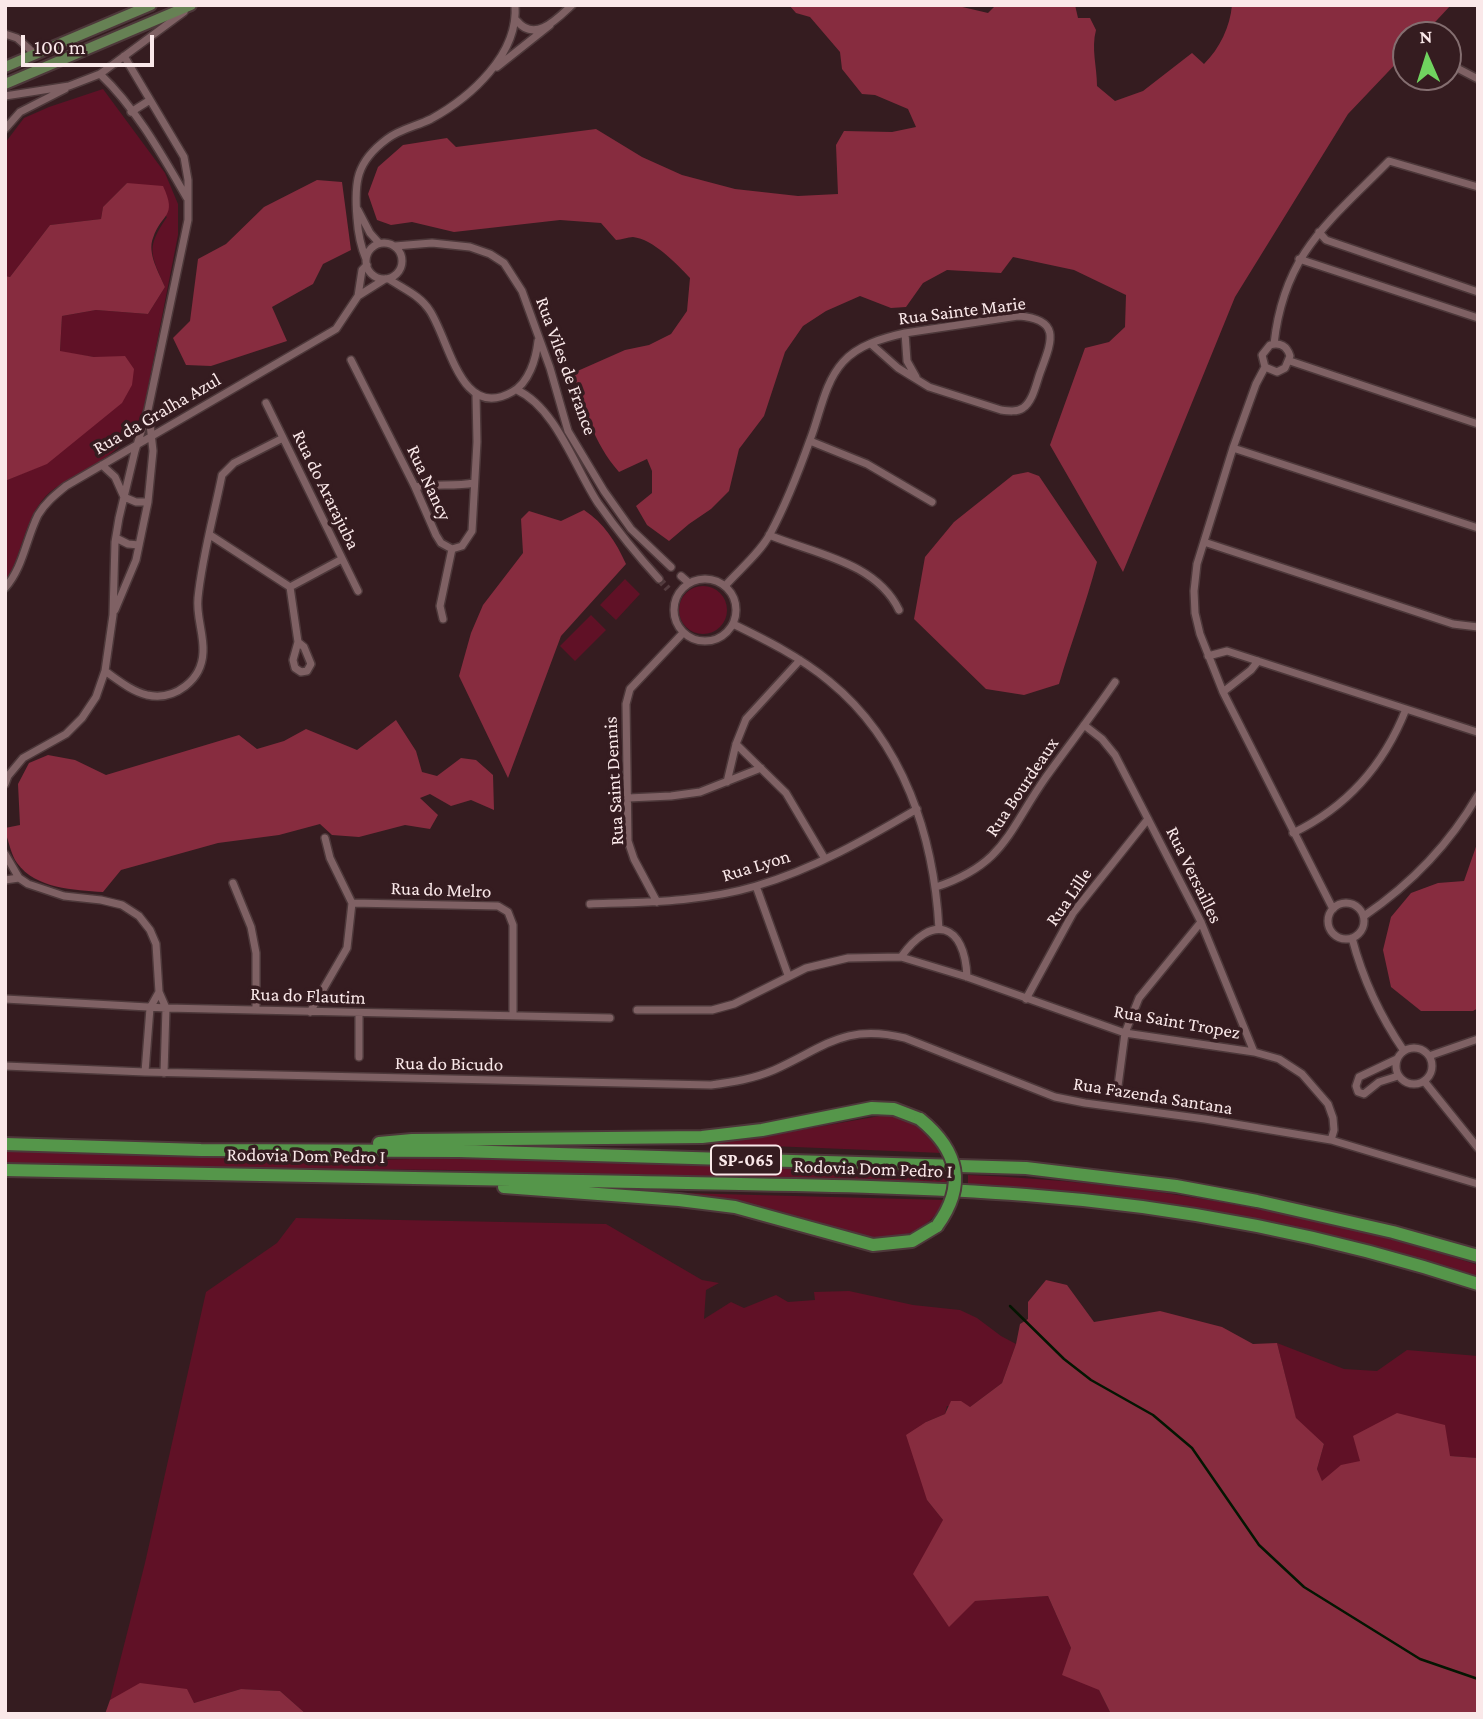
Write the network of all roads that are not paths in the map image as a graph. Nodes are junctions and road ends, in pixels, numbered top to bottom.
1 (151, 5) edge
2 (192, 5) edge
3 (515, 5) edge
4 (572, 5) edge
5 (517, 21) junction
6 (550, 25) junction
7 (5, 34) edge
8 (35, 54) junction
9 (124, 56) junction
10 (5, 67) edge
11 (1462, 71) edge
12 (491, 72) junction
13 (100, 74) junction
14 (1478, 79) edge
15 (5, 84) edge
16 (69, 86) junction
17 (5, 96) edge
18 (150, 100) junction
19 (131, 112) junction
20 (5, 129) edge
21 (1478, 187) edge
22 (187, 198) junction
23 (356, 206) junction
24 (1319, 232) junction
25 (379, 243) junction
26 (395, 246) junction
27 (1299, 259) junction
28 (366, 262) junction
29 (387, 279) junction
30 (1478, 292) edge
31 (358, 296) junction
32 (1478, 318) edge
33 (905, 333) junction
34 (538, 336) junction
35 (871, 344) junction
36 (1274, 344) junction
37 (351, 360) dead end
38 (1290, 360) junction
39 (1265, 367) junction
40 (918, 381) junction
41 (517, 390) junction
42 (476, 395) junction
43 (266, 403) dead end
44 (148, 411) junction
45 (1478, 424) edge
46 (151, 436) junction
47 (283, 438) junction
48 (810, 441) junction
49 (138, 442) junction
50 (1233, 449) junction
51 (102, 465) junction
52 (474, 483) junction
53 (415, 487) junction
54 (124, 497) junction
55 (148, 502) junction
56 (932, 502) dead end
57 (1478, 528) edge
58 (209, 535) junction
59 (769, 535) junction
60 (116, 538) junction
61 (1204, 542) junction
62 (138, 545) junction
63 (452, 549) junction
64 (342, 559) junction
65 (671, 567) dead end
66 (681, 576) dead end
67 (659, 579) tunnel mouth
68 (689, 583) junction
69 (725, 586) junction
70 (290, 587) junction
71 (5, 588) edge
72 (668, 589) tunnel mouth
73 (358, 591) dead end
74 (676, 597) junction
75 (899, 610) dead end
76 (113, 615) junction
77 (443, 620) dead end
78 (733, 624) junction
79 (1478, 627) edge
80 (683, 633) junction
81 (298, 642) dead end
82 (1209, 656) junction
83 (800, 660) junction
84 (1258, 661) junction
85 (105, 671) junction
86 (1115, 682) dead end
87 (1223, 692) junction
88 (1406, 709) junction
89 (1084, 724) junction
90 (1477, 731) edge
91 (1478, 742) edge
92 (736, 744) junction
93 (761, 768) junction
94 (727, 782) junction
95 (5, 784) edge
96 (1478, 795) edge
97 (628, 798) junction
98 (917, 809) junction
99 (1148, 819) junction
100 (1293, 833) junction
101 (325, 838) dead end
102 (5, 854) edge
103 (825, 859) junction
104 (19, 878) junction
105 (5, 880) edge
106 (233, 883) dead end
107 (756, 886) junction
108 (936, 887) junction
109 (657, 902) junction
110 (352, 903) junction
111 (590, 904) dead end
112 (1333, 909) junction
113 (1364, 916) junction
114 (1201, 922) junction
115 (939, 929) junction
116 (1352, 939) junction
117 (901, 957) junction
118 (788, 975) junction
119 (967, 977) junction
120 (159, 992) junction
121 (5, 999) edge
122 (1026, 999) junction
123 (150, 1008) junction
124 (166, 1008) junction
125 (256, 1010) junction
126 (637, 1010) dead end
127 (310, 1012) junction
128 (359, 1014) junction
129 (513, 1015) junction
130 (610, 1018) dead end
131 (881, 1032) joint
132 (1125, 1033) junction
133 (1478, 1038) edge
134 (1404, 1051) junction
135 (1255, 1052) junction
136 (359, 1056) dead end
137 (1429, 1056) junction
138 (1397, 1059) junction
139 (5, 1066) edge
140 (145, 1072) junction
141 (164, 1073) junction
142 (1398, 1076) junction
143 (1423, 1081) junction
144 (1118, 1086) dead end
145 (1331, 1140) junction
146 (5, 1144) edge
147 (1478, 1148) edge
148 (296, 1150) junction
149 (5, 1170) edge
150 (378, 1177) junction
151 (1478, 1184) edge
152 (1478, 1256) edge
153 (1478, 1284) edge

1 - 8 main road
2 - 9 street
2 - 15 main road
3 - 5 street
4 - 6 street
5 - 6 street
5 - 12 street
6 - 12 street
7 - 8 street
8 - 10 main road
9 - 13 street
9 - 18 street
11 - 14 street
12 - 23 street
13 - 16 street
13 - 19 street
16 - 17 street
16 - 20 street
18 - 19 street
18 - 22 street
19 - 22 street
21 - 24 street
22 - 44 street
23 - 25 street
23 - 28 street
24 - 27 street
24 - 30 street
25 - 26 street
25 - 28 street
26 - 29 street
26 - 34 street, Rua Viles de France
27 - 32 street
27 - 36 street
28 - 29 street
28 - 31 street, Rua da Gralha Azul
29 - 31 street, Rua da Gralha Azul
29 - 42 street
31 - 46 street, Rua da Gralha Azul
33 - 35 street, Rua Sainte Marie
33 - 40 street
33 - 40 street, Rua Sainte Marie
34 - 41 street
34 - 65 street, Rua Viles de France
35 - 40 street, Rua Sainte Marie
35 - 48 street, Rua Sainte Marie
36 - 38 street
36 - 39 street
37 - 53 street, Rua Nancy
38 - 39 street
38 - 45 street
39 - 50 street
41 - 42 street
41 - 67 street, Rua Viles de France
42 - 52 street
43 - 47 street, Rua do Ararajuba
44 - 46 street
44 - 49 street
46 - 49 street, Rua da Gralha Azul
46 - 55 street
47 - 58 street
47 - 64 street, Rua do Ararajuba
48 - 56 street
48 - 59 street, Rua Sainte Marie
49 - 51 street, Rua da Gralha Azul
49 - 54 street
50 - 57 street
50 - 61 street
51 - 54 street
51 - 71 street, Rua da Gralha Azul
52 - 53 street
52 - 63 street
53 - 63 street, Rua Nancy
54 - 55 street
54 - 60 street
55 - 62 street
58 - 70 street
58 - 85 street
59 - 69 street, Rua Sainte Marie
59 - 75 street
60 - 62 street
60 - 76 street
61 - 79 street
61 - 82 street
62 - 76 street
63 - 77 street
64 - 70 street
64 - 73 street, Rua do Ararajuba
66 - 68 street
68 - 69 street
68 - 74 street
69 - 78 street
70 - 81 street
72 - 74 street
74 - 80 street
76 - 85 street
78 - 80 street
78 - 83 street
80 - 97 street, Rua Saint Dennis
82 - 84 street
82 - 87 street
83 - 92 street
83 - 98 street
84 - 87 street
84 - 88 street
85 - 95 street
86 - 89 street, Rua Bourdeaux
87 - 100 street
88 - 90 street
88 - 100 street
89 - 99 street, Rua Versailles
89 - 108 street, Rua Bourdeaux
90 - 91 street
92 - 93 street
92 - 94 street
93 - 94 street
93 - 103 street
94 - 97 street
96 - 113 street
97 - 109 street, Rua Saint Dennis
98 - 103 street, Rua Lyon
98 - 108 street
99 - 114 street, Rua Versailles
99 - 122 street, Rua Lille
100 - 112 street
101 - 110 street
102 - 104 street
103 - 107 street, Rua Lyon
104 - 105 street
104 - 120 street
106 - 125 street
107 - 109 street, Rua Lyon
107 - 118 street
108 - 115 street
109 - 111 street, Rua Lyon
110 - 127 street
110 - 129 street, Rua do Melro
112 - 113 street
112 - 116 street
113 - 116 street
114 - 132 street
114 - 135 street, Rua Versailles
115 - 117 street
115 - 119 street
116 - 134 street
117 - 118 street, Rua Saint Tropez
117 - 119 street, Rua Saint Tropez
118 - 126 street, Rua Saint Tropez
119 - 122 street, Rua Saint Tropez
120 - 123 street
120 - 124 street
121 - 123 street, Rua do Flautim
122 - 132 street, Rua Saint Tropez
123 - 124 street, Rua do Flautim
123 - 140 street
124 - 125 street, Rua do Flautim
124 - 141 street
125 - 127 street, Rua do Flautim
127 - 128 street, Rua do Flautim
128 - 129 street, Rua do Flautim
128 - 136 street
129 - 130 street, Rua do Flautim
131 - 141 street, Rua do Bicudo
131 - 145 street, Rua Fazenda Santana
132 - 135 street, Rua Saint Tropez
132 - 144 street
133 - 137 street
134 - 137 street
134 - 138 street
135 - 145 street, Rua Saint Tropez
137 - 143 street
138 - 142 street
138 - 142 street
139 - 140 street, Rua do Bicudo
140 - 141 street, Rua do Bicudo
142 - 143 street
143 - 147 street
145 - 151 street, Rua Fazenda Santana
146 - 148 highway, Rodovia Dom Pedro I / SP-065
148 - 150 highway, bridge
148 - 152 highway, Rodovia Dom Pedro I / SP-065
149 - 150 highway, Rodovia Dom Pedro I / SP-065
150 - 153 highway, Rodovia Dom Pedro I / SP-065

